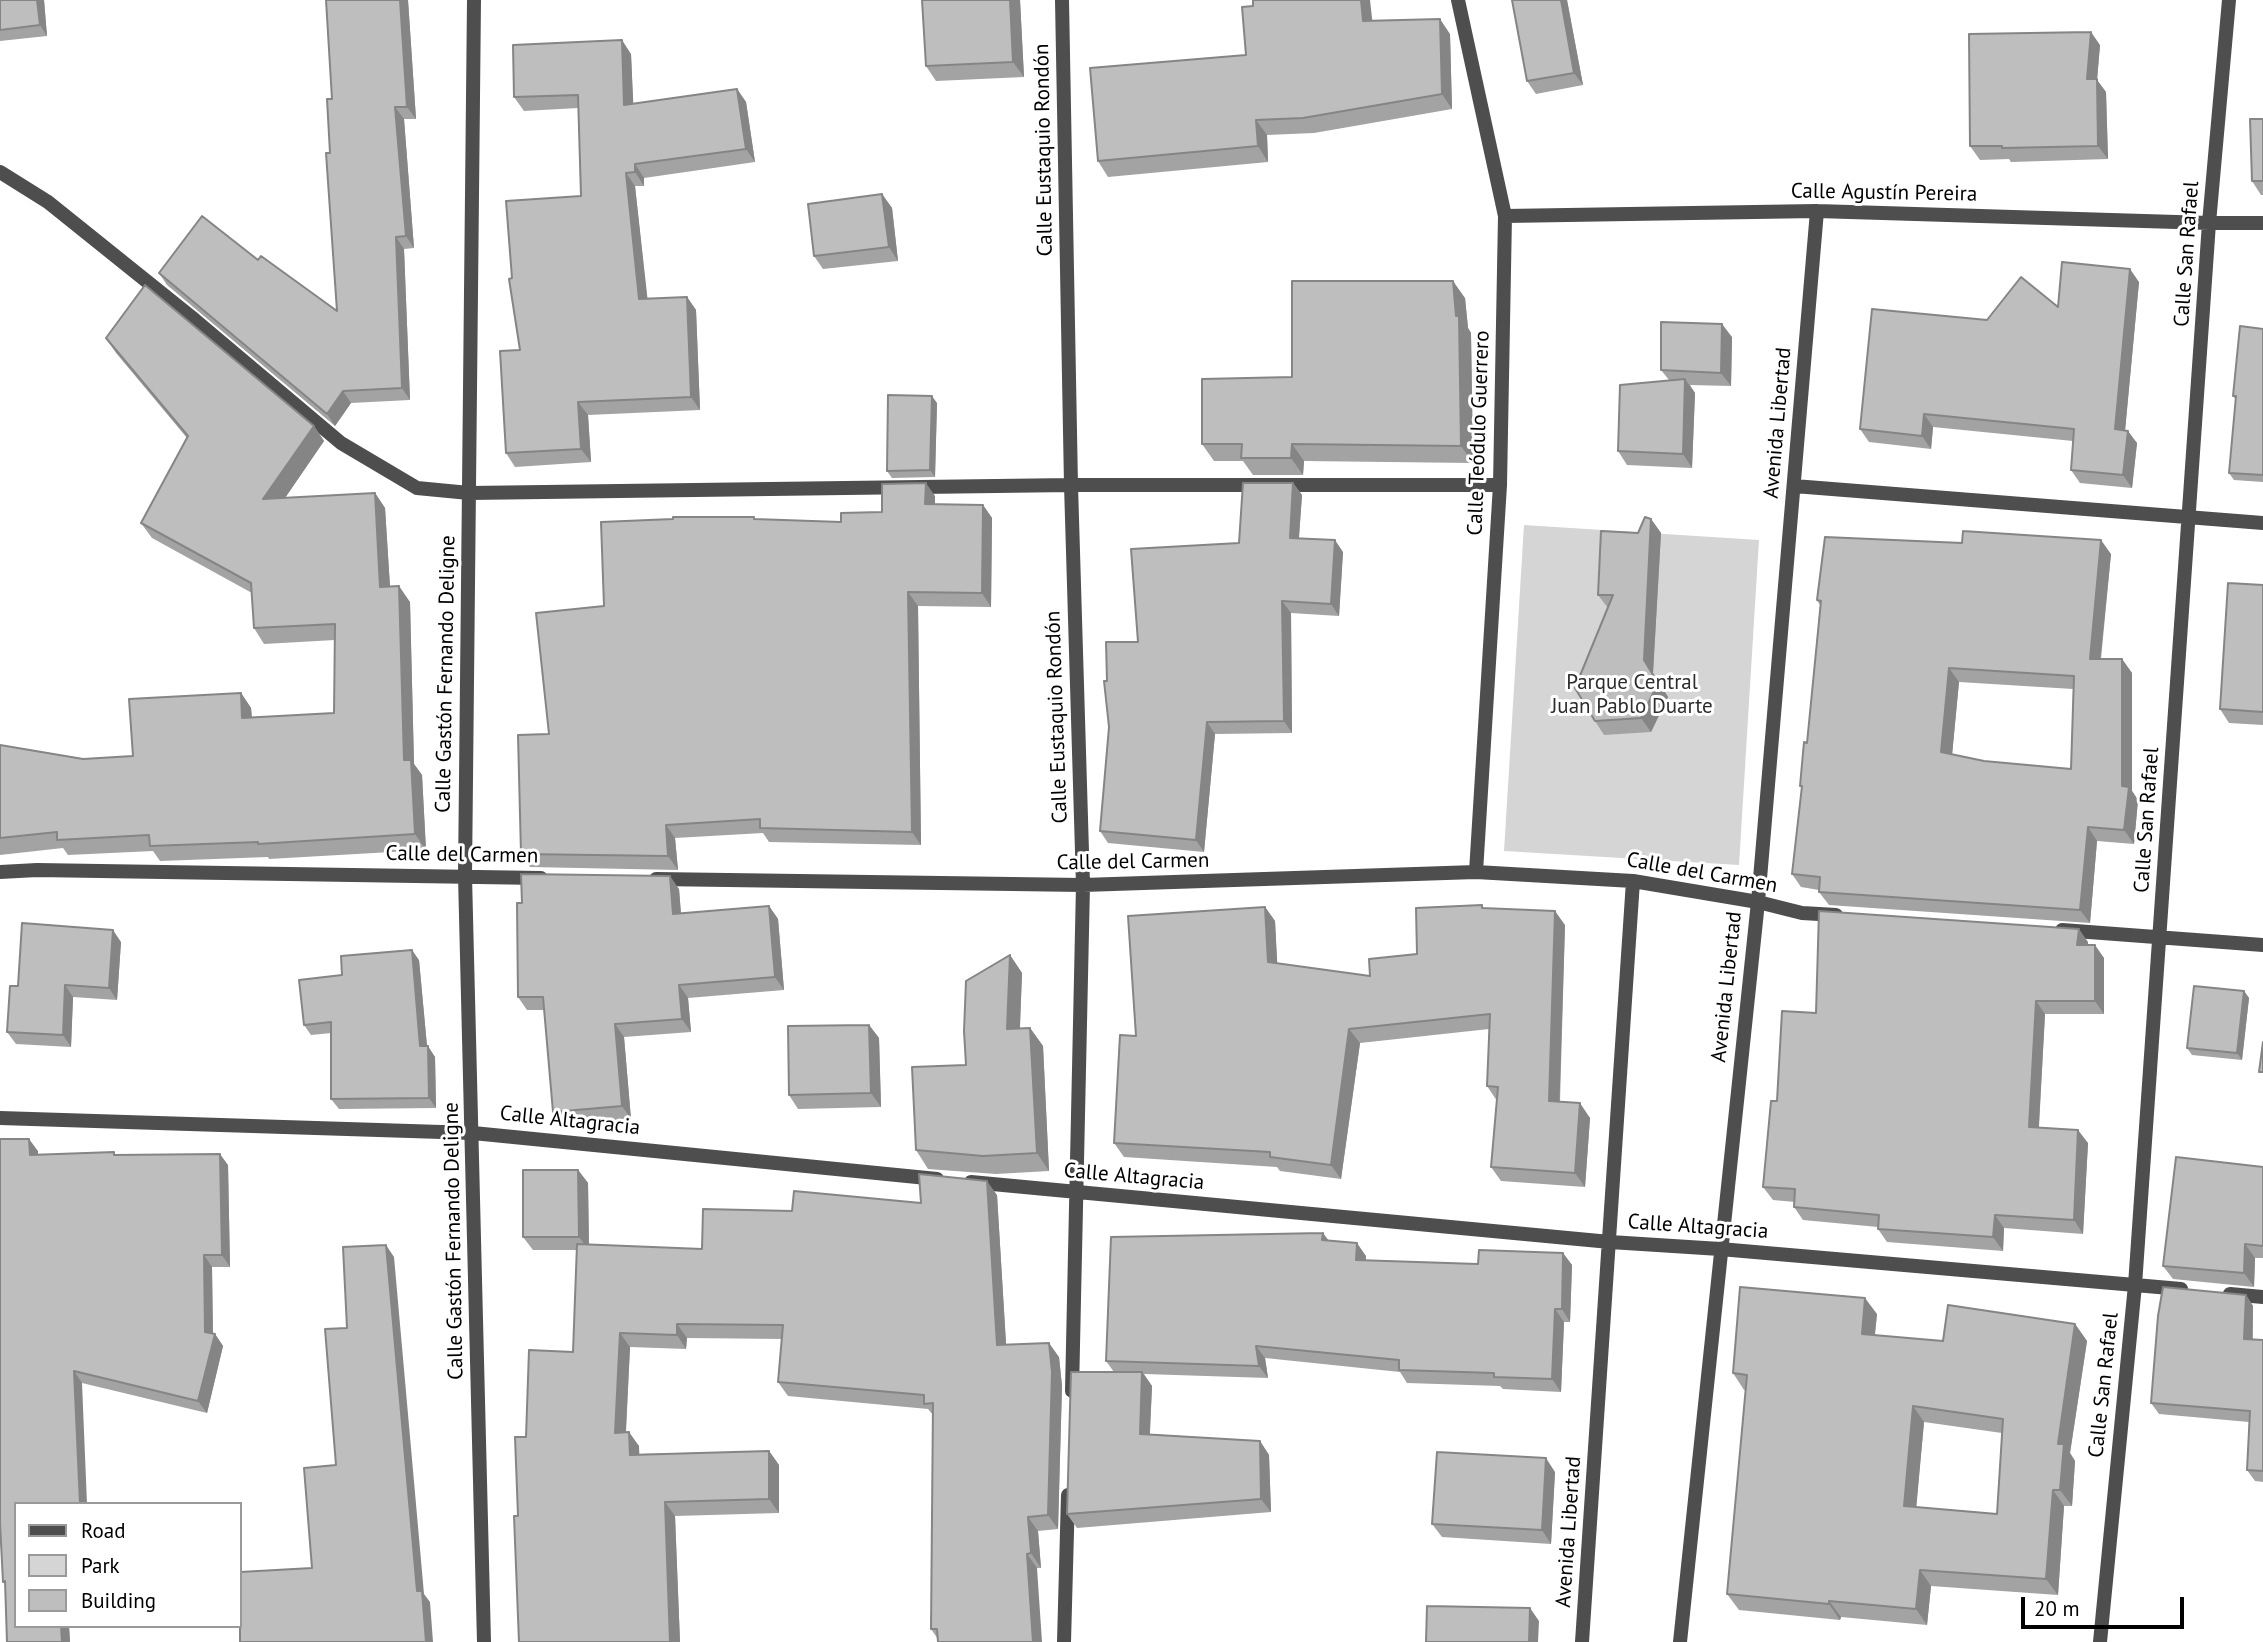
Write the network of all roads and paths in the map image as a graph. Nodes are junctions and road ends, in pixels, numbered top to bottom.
1 (474, 0) edge
2 (1062, 0) edge
3 (1458, 0) edge
4 (2229, 0) edge
5 (0, 172) edge
6 (1817, 211) junction
7 (1504, 216) junction
8 (2209, 223) junction
9 (2263, 223) edge
10 (1070, 485) junction
11 (1500, 485) junction
12 (1794, 485) junction
13 (468, 493) junction
14 (2190, 519) junction
15 (2263, 523) edge
16 (1476, 872) junction
17 (0, 873) edge
18 (465, 876) junction
19 (561, 878) edge
20 (643, 879) edge
21 (1633, 881) junction
22 (1083, 885) junction
23 (1758, 902) junction
24 (1856, 916) edge
25 (2044, 929) edge
26 (2160, 936) junction
27 (2263, 944) edge
28 (0, 1118) edge
29 (473, 1133) junction
30 (1077, 1193) junction
31 (1610, 1242) junction
32 (1720, 1249) junction
33 (2135, 1285) junction
34 (2263, 1297) edge
35 (1071, 1411) edge
36 (1069, 1479) edge
37 (484, 1642) edge
38 (1064, 1642) edge
39 (1583, 1642) edge
40 (1681, 1642) edge
41 (2100, 1642) edge

1 - 13 street, Calle Gastón Fernando Deligne
2 - 10 street, Calle Eustaquio Rondón
3 - 7 street, Calle Teódulo Guerrero
4 - 8 street, Calle San Rafael
5 - 13 street
6 - 7 street, Calle Agustín Pereira
6 - 8 street, Calle Agustín Pereira
6 - 12 street, Avenida Libertad
7 - 11 street, Calle Teódulo Guerrero
8 - 9 street, Calle Agustín Pereira
8 - 14 street, Calle San Rafael
10 - 11 street
10 - 13 street
10 - 22 street, Calle Eustaquio Rondón
11 - 16 street, Calle Teódulo Guerrero
12 - 14 street
12 - 23 street, Avenida Libertad
13 - 18 street, Calle Gastón Fernando Deligne
14 - 15 street
14 - 26 street, Calle San Rafael
16 - 21 street, Calle del Carmen
16 - 22 street, Calle del Carmen
17 - 18 street, Calle del Carmen
18 - 19 street, Calle del Carmen
18 - 29 street, Calle Gastón Fernando Deligne
20 - 22 street, Calle del Carmen
21 - 23 street, Calle del Carmen
21 - 31 street, Avenida Libertad
22 - 30 street, Calle Eustaquio Rondón
23 - 24 street, Calle del Carmen
23 - 32 street, Avenida Libertad
25 - 26 street
26 - 27 street
26 - 33 street, Calle San Rafael
28 - 29 street, Calle Altagracia
29 - 30 street, Calle Altagracia
29 - 37 street, Calle Gastón Fernando Deligne
30 - 31 street, Calle Altagracia
30 - 35 street, Calle Eustaquio Rondón
31 - 32 street, Calle Altagracia
31 - 39 street, Avenida Libertad
32 - 33 street, Calle Altagracia
32 - 40 street, Avenida Libertad
33 - 34 street, Calle Altagracia
33 - 41 street, Calle San Rafael
36 - 38 street

